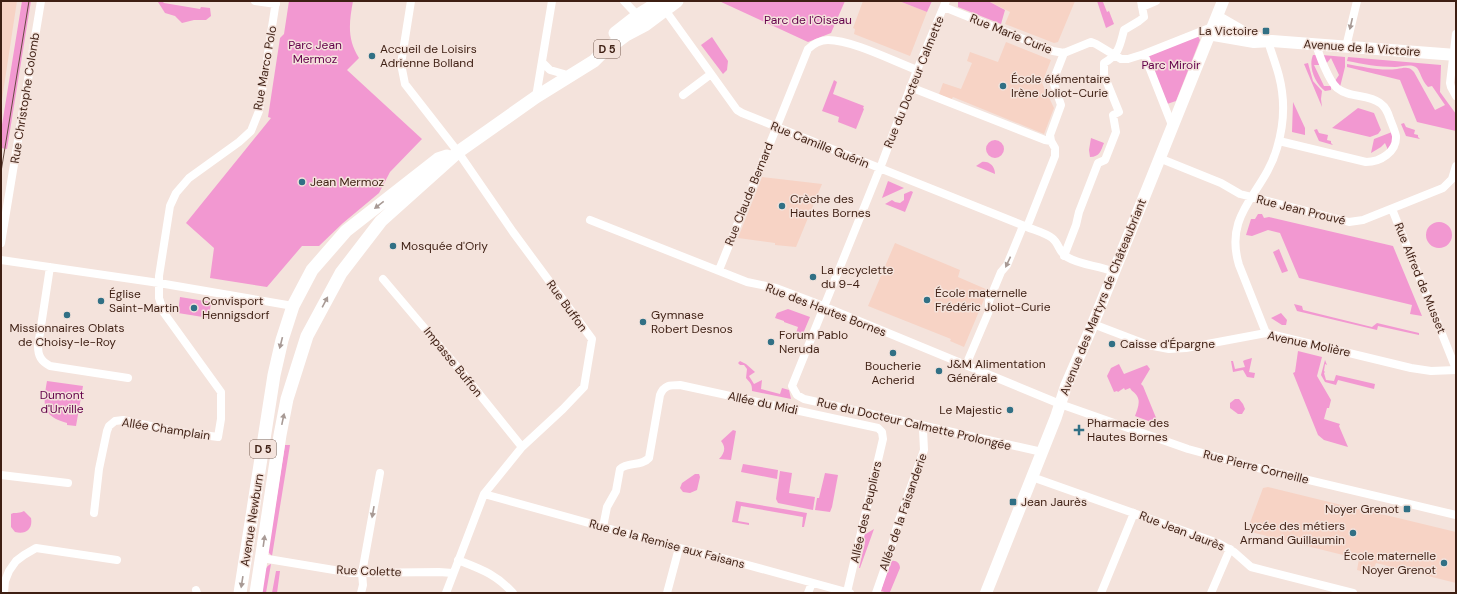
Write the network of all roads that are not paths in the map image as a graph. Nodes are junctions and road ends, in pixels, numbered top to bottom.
1 (41, 1) edge
2 (255, 1) edge
3 (410, 1) edge
4 (552, 1) edge
5 (624, 1) edge
6 (677, 1) edge
7 (1156, 1) edge
8 (1223, 1) edge
9 (1357, 1) edge
10 (276, 2) edge
11 (662, 4) edge
12 (945, 4) edge
13 (1141, 4) edge
14 (641, 20) junction
15 (1212, 26) junction
16 (1456, 34) edge
17 (1268, 41) junction
18 (1316, 44) junction
19 (1346, 47) junction
20 (1064, 53) junction
21 (1144, 54) junction
22 (1455, 55) edge
23 (1115, 56) junction
24 (542, 62) junction
25 (917, 70) junction
26 (564, 74) junction
27 (711, 74) junction
28 (910, 87) junction
29 (683, 95) dead end
30 (1456, 96) edge
31 (536, 97) junction
32 (1172, 125) junction
33 (776, 127) junction
34 (1051, 141) junction
35 (1279, 141) junction
36 (458, 152) junction
37 (1159, 158) junction
38 (1456, 166) edge
39 (879, 168) junction
40 (1251, 198) junction
41 (1392, 209) junction
42 (590, 220) dead end
43 (1025, 226) junction
44 (1, 243) edge
45 (1064, 256) junction
46 (1, 260) edge
47 (50, 267) junction
48 (719, 270) junction
49 (1114, 272) junction
50 (383, 278) dead end
51 (159, 284) junction
52 (293, 306) junction
53 (824, 307) junction
54 (1093, 324) junction
55 (1266, 333) junction
56 (966, 365) junction
57 (1456, 370) edge
58 (128, 378) dead end
59 (792, 386) joint
60 (1060, 404) junction
61 (924, 430) dead end
62 (882, 432) joint
63 (218, 436) joint
64 (522, 447) junction
65 (1042, 452) junction
66 (380, 473) dead end
67 (1, 475) edge
68 (1032, 477) junction
69 (68, 483) dead end
70 (484, 494) junction
71 (94, 513) dead end
72 (1134, 513) junction
73 (1456, 515) edge
74 (603, 527) junction
75 (679, 548) junction
76 (1230, 549) junction
77 (262, 558) junction
78 (117, 560) dead end
79 (458, 560) junction
80 (362, 573) junction
81 (453, 574) junction
82 (812, 583) junction
83 (4, 593) edge
84 (240, 593) edge
85 (256, 593) edge
86 (361, 593) edge
87 (446, 593) edge
88 (513, 593) edge
89 (667, 593) edge
90 (808, 593) edge
91 (849, 593) edge
92 (876, 593) edge
93 (986, 593) edge
94 (1101, 593) edge
95 (1211, 593) edge
96 (1353, 593) edge

1 - 44 street, Rue Christophe Colomb
2 - 10 street
3 - 36 street, Rue Buffon
4 - 24 street
5 - 14 street
6 - 11 main road, D 5
7 - 13 street
8 - 15 street, Avenue des Martyrs de Châteaubriant
9 -> 19 street
10 - 51 street, Rue Marco Polo
11 - 14 main road, D 5
11 - 27 street, Rue Camille Guérin
12 - 20 street, Rue Marie Curie
12 - 25 street, Rue du Docteur Calmette
13 - 23 street
14 - 26 main road, D 5
14 - 31 main road, D 5
15 - 17 street, Avenue de la Victoire
15 - 17 street, Avenue de la Victoire
15 - 21 street
15 - 32 street, Avenue des Martyrs de Châteaubriant
16 - 22 street
17 - 18 street, Avenue de la Victoire
17 - 35 street
18 - 19 street, Avenue de la Victoire
18 - 35 street
19 - 22 street, Avenue de la Victoire
20 - 23 street, Rue Marie Curie
20 - 34 street
21 - 23 street
21 - 32 street
22 - 30 street
23 - 45 street
24 - 26 street
24 - 31 street
25 - 28 street, Rue du Docteur Calmette
25 - 33 street, Rue Claude Bernard
26 - 31 main road, D 5
27 - 29 street
27 - 33 street, Rue Camille Guérin
28 - 34 street
28 - 39 street, Rue du Docteur Calmette
31 - 36 main road, D 5
32 - 37 street, Avenue des Martyrs de Châteaubriant
33 - 39 street, Rue Camille Guérin
33 - 48 street, Rue Claude Bernard
34 - 43 street
35 - 40 street
36 -> 52 main road, D 5
36 - 64 street, Rue Buffon
77 -> 36 main road, Avenue Newburn / D 5
37 - 40 street, Rue Jean Prouvé
37 - 49 street, Avenue des Martyrs de Châteaubriant
38 - 41 street, Rue Jean Prouvé
39 - 43 street, Rue Camille Guérin
39 - 53 street, Rue du Docteur Calmette
40 - 41 street, Rue Jean Prouvé
40 - 55 street
41 - 57 street, Rue Alfred de Musset
42 - 48 street, Rue des Hautes Bornes
43 - 45 street, Rue Camille Guérin
43 -> 56 street
45 - 49 street
46 - 47 street
47 - 51 street
47 - 58 street
48 - 53 street, Rue des Hautes Bornes
49 - 54 street, Avenue des Martyrs de Châteaubriant
50 - 64 street, Impasse Buffon
51 - 52 street
51 - 63 street, Rue Marco Polo
52 -> 84 main road, Avenue Newburn / D 5
53 - 56 street, Rue des Hautes Bornes
53 - 59 street, Rue du Docteur Calmette
54 - 55 street, Avenue Molière
54 - 60 street, Avenue des Martyrs de Châteaubriant
55 - 57 street, Avenue Molière
56 - 60 street, Rue des Hautes Bornes
59 - 65 street, Rue du Docteur Calmette Prolongée
60 - 65 street, Avenue des Martyrs de Châteaubriant
60 - 73 street, Rue Pierre Corneille
61 - 92 street, Allée de la Faisanderie
62 - 74 street, Allée du Midi
62 - 91 street, Allée des Peupliers
63 - 71 street, Allée Champlain
64 - 70 street, Rue Buffon
65 - 68 street, Avenue des Martyrs de Châteaubriant
66 -> 80 street
67 - 69 street
68 - 72 street, Rue Jean Jaurès
68 - 93 street, Avenue des Martyrs de Châteaubriant
70 - 74 street, Rue de la Remise aux Faisans
70 - 79 street, Rue Buffon
72 - 76 street, Rue Jean Jaurès
72 - 94 street
74 - 75 street, Rue de la Remise aux Faisans
75 - 82 street, Rue de la Remise aux Faisans
75 - 89 street
76 - 95 street
76 - 96 street, Rue Jean Jaurès
77 - 80 street, Rue Colette
77 - 85 main road, Avenue Newburn / D 5
78 - 83 street
79 - 81 street, Rue Buffon
79 - 88 street
80 - 81 street, Rue Colette
80 - 86 street
81 - 87 street, Rue Buffon
82 - 90 street
82 - 91 street, Rue de la Remise aux Faisans

